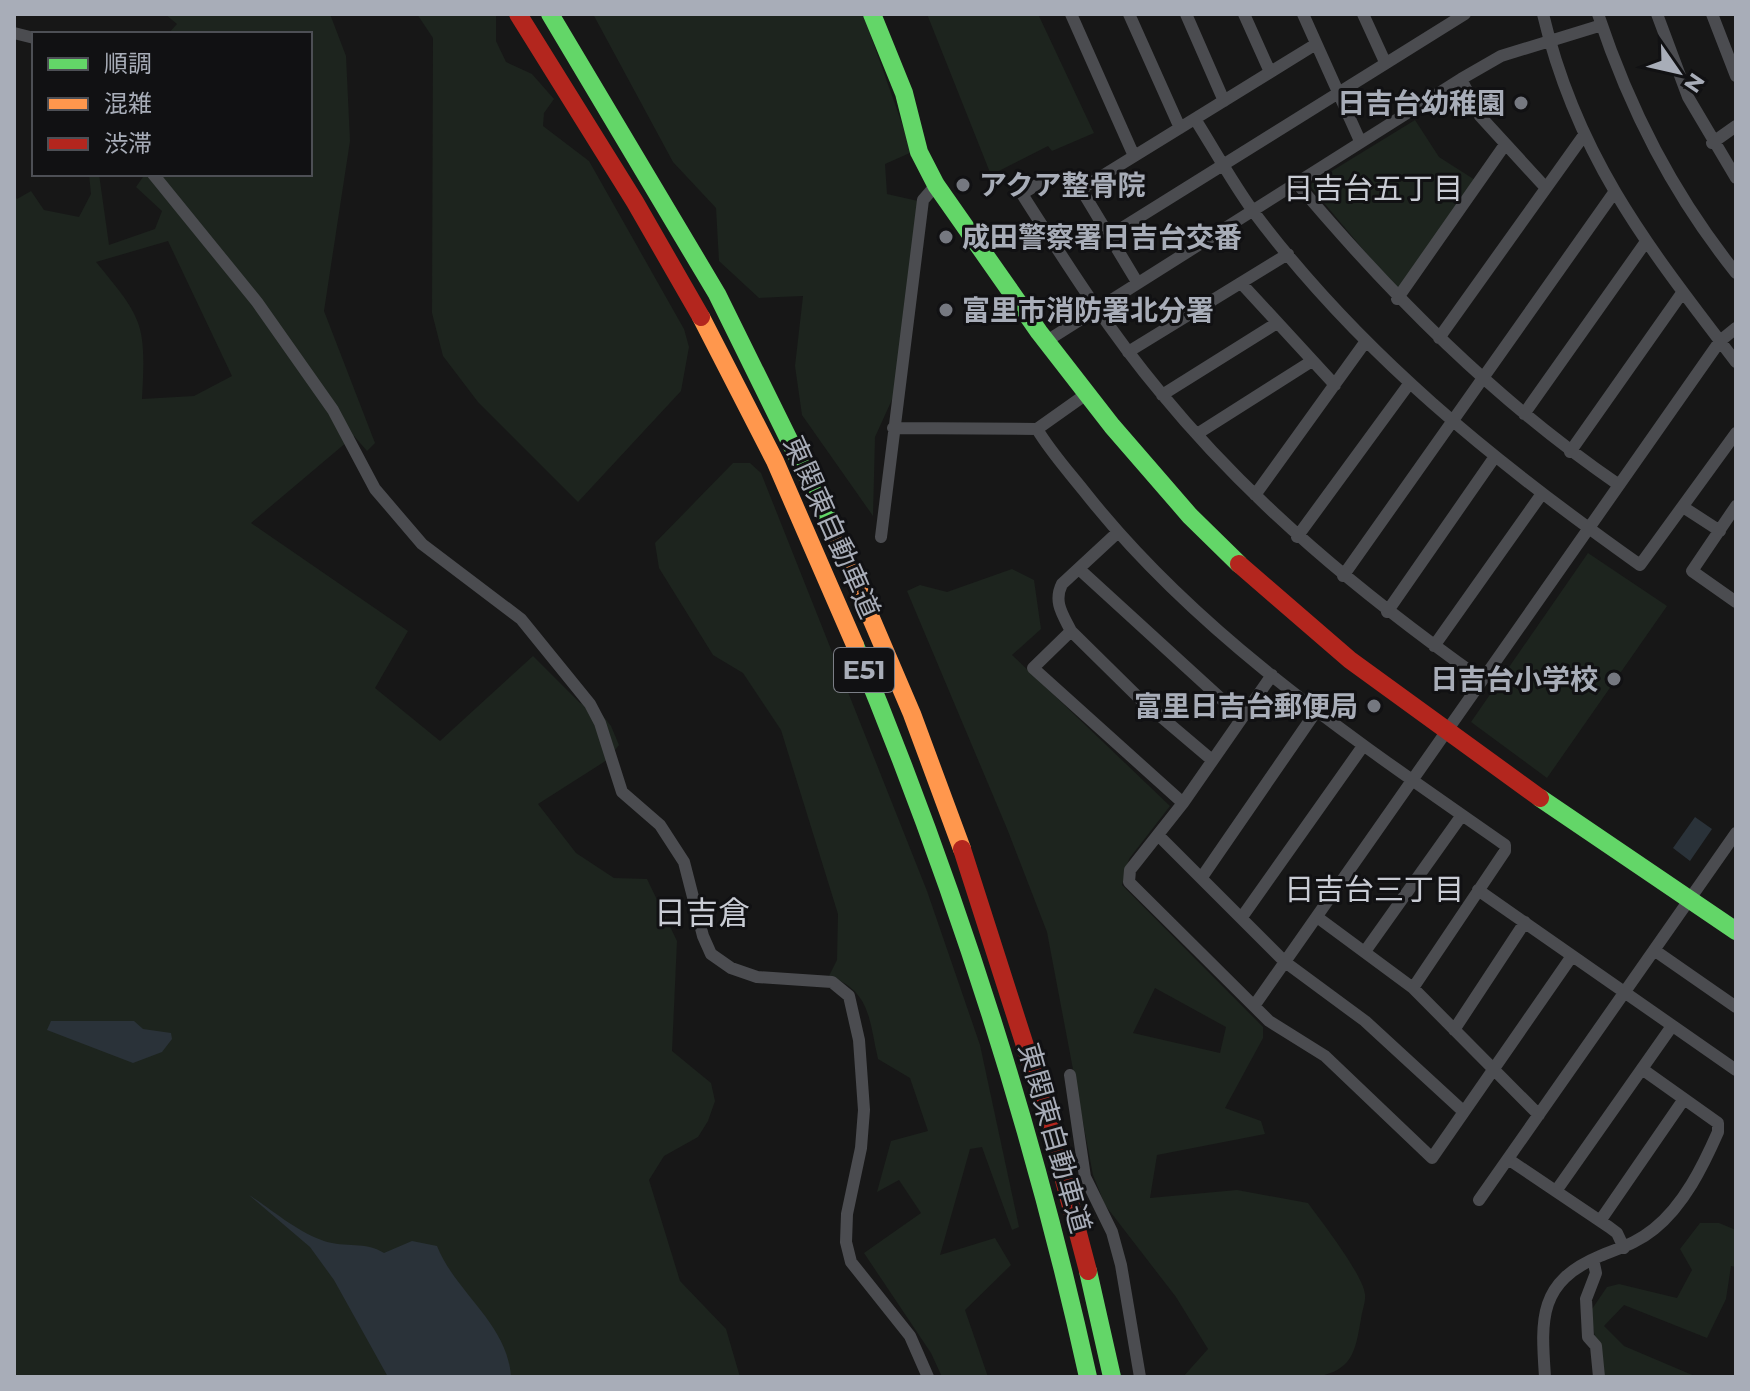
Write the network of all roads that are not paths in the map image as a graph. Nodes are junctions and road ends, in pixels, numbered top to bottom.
1 (518, 14) edge
2 (550, 14) edge
3 (872, 14) edge
4 (1071, 14) edge
5 (1129, 14) edge
6 (1186, 14) edge
7 (1244, 14) edge
8 (1303, 14) edge
9 (1363, 14) edge
10 (1465, 14) edge
11 (1543, 14) edge
12 (1657, 14) edge
13 (1712, 14) edge
14 (1600, 19) edge
15 (1549, 40) junction
16 (1316, 44) junction
17 (1385, 62) junction
18 (1270, 72) junction
19 (1736, 76) edge
20 (1461, 79) junction
21 (1336, 92) junction
22 (1224, 101) junction
23 (1195, 119) junction
24 (1736, 126) edge
25 (1180, 128) junction
26 (1584, 135) junction
27 (1360, 141) junction
28 (1712, 143) junction
29 (1504, 146) junction
30 (1134, 156) junction
31 (1224, 165) junction
32 (155, 176) edge
33 (1736, 178) edge
34 (1043, 181) dead end
35 (1295, 181) junction
36 (936, 185) junction
37 (1545, 187) junction
38 (1613, 194) junction
39 (1251, 209) junction
40 (1109, 236) junction
41 (1645, 243) junction
42 (1288, 254) junction
43 (1736, 273) edge
44 (1137, 282) junction
45 (1241, 283) junction
46 (1682, 293) junction
47 (1397, 299) junction
48 (1095, 307) junction
49 (1277, 323) junction
50 (1736, 328) edge
51 (1439, 338) junction
52 (1366, 341) junction
53 (1720, 341) junction
54 (1045, 342) junction
55 (1128, 352) junction
56 (1312, 361) junction
57 (1736, 362) edge
58 (1482, 377) junction
59 (1409, 384) junction
60 (1335, 385) junction
61 (1085, 395) junction
62 (1162, 395) junction
63 (1524, 414) junction
64 (1450, 422) junction
65 (893, 428) junction
66 (1037, 429) junction
67 (1736, 433) edge
68 (1197, 434) junction
69 (1570, 452) junction
70 (1494, 458) junction
71 (1619, 485) junction
72 (1255, 495) junction
73 (1541, 495) junction
74 (1736, 506) edge
75 (1683, 507) junction
76 (1589, 528) junction
77 (1720, 531) junction
78 (1117, 533) junction
79 (881, 537) dead end
80 (1297, 537) junction
81 (1079, 569) junction
82 (1343, 576) junction
83 (1736, 602) edge
84 (1387, 612) junction
85 (1071, 631) junction
86 (1434, 646) junction
87 (1272, 675) junction
88 (1481, 679) junction
89 (1317, 710) junction
90 (1241, 717) junction
91 (1446, 730) junction
92 (1363, 746) junction
93 (1212, 760) junction
94 (1412, 780) junction
95 (1183, 803) junction
96 (1462, 815) junction
97 (1736, 833) edge
98 (1159, 836) junction
99 (1732, 848) edge
100 (1202, 877) junction
101 (1478, 890) junction
102 (1690, 899) junction
103 (1242, 917) junction
104 (1317, 917) junction
105 (1525, 922) junction
106 (1736, 931) edge
107 (1366, 950) junction
108 (1654, 950) junction
109 (1572, 956) junction
110 (1285, 962) junction
111 (1413, 988) junction
112 (1624, 993) junction
113 (1254, 1006) junction
114 (1736, 1007) edge
115 (1672, 1026) junction
116 (1454, 1030) junction
117 (1496, 1069) junction
118 (1642, 1069) junction
119 (1736, 1070) edge
120 (1070, 1075) dead end
121 (1684, 1099) junction
122 (1464, 1112) junction
123 (1539, 1115) junction
124 (1508, 1159) junction
125 (1556, 1191) junction
126 (1479, 1200) dead end
127 (1600, 1221) junction
128 (1624, 1248) junction
129 (1593, 1259) junction
130 (928, 1377) edge
131 (1088, 1377) edge
132 (1112, 1377) edge
133 (1140, 1377) edge
134 (1545, 1377) edge
135 (1599, 1377) edge

1 - 131 main road, 東関東自動車道 / E51
2 - 132 main road, 東関東自動車道 / E51
3 - 36 main road
4 - 30 street
5 - 25 street
6 - 22 street
7 - 18 street
8 - 16 street
9 - 17 street
10 - 17 street
11 - 15 street
12 - 28 street
13 - 19 street
14 - 15 street
14 - 43 street
15 - 20 street
15 - 26 street
16 - 18 street
16 - 21 street
17 - 21 street
18 - 22 street
20 - 27 street
20 - 29 street
21 - 27 street
21 - 31 street
22 - 23 street
23 - 25 street
23 - 31 street
24 - 28 street
25 - 30 street
26 - 37 street
26 - 38 street
27 - 35 street
28 - 33 street
29 - 37 street
29 - 47 street
30 - 40 street
31 - 39 street
31 - 40 street
32 - 130 street
34 - 48 street
35 - 39 street
35 - 47 street
36 - 54 main road
36 - 65 street
37 - 51 street
38 - 41 street
38 - 58 street
39 - 42 street
39 - 44 street
40 - 44 street
41 - 46 street
41 - 63 street
42 - 45 street
42 - 52 street
44 - 48 street
45 - 49 street
45 - 55 street
46 - 53 street
46 - 69 street
47 - 51 street
48 - 54 street
48 - 55 street
49 - 56 street
49 - 62 street
50 - 53 street
51 - 58 street
52 - 59 street
52 - 60 street
53 - 57 street
53 - 71 street
54 - 61 main road
55 - 62 street
56 - 60 street
56 - 68 street
58 - 63 street
58 - 64 street
59 - 64 street
59 - 80 street
60 - 72 street
61 - 66 street
61 - 91 main road
62 - 68 street
63 - 69 street
64 - 70 street
64 - 82 street
65 - 66 street
65 - 79 street
66 - 78 street
67 - 75 street
68 - 72 street
69 - 71 street
70 - 73 street
70 - 84 street
71 - 76 street
72 - 80 street
73 - 76 street
73 - 86 street
74 - 77 street
75 - 76 street
75 - 77 street
76 - 88 street
77 - 83 street
78 - 81 street
78 - 87 street
80 - 82 street
81 - 85 street
81 - 90 street
82 - 84 street
84 - 86 street
85 - 93 street
85 - 95 street
86 - 88 street
87 - 89 street
87 - 90 street
88 - 91 street
89 - 92 street
89 - 100 street
90 - 93 street
91 - 94 street
91 - 102 main road
92 - 94 street
92 - 103 street
93 - 95 street
94 - 96 street
94 - 104 street
95 - 98 street
96 - 101 street
96 - 107 street
97 - 99 street
98 - 100 street
98 - 113 street
99 - 102 street
100 - 103 street
101 - 105 street
101 - 111 street
102 - 106 main road
102 - 108 street
103 - 110 street
104 - 107 street
104 - 110 street
105 - 109 street
105 - 116 street
107 - 111 street
108 - 112 street
108 - 114 street
109 - 112 street
109 - 117 street
110 - 113 street
110 - 122 street
111 - 116 street
112 - 115 street
112 - 123 street
113 - 122 street
115 - 118 street
115 - 119 street
116 - 117 street
117 - 122 street
117 - 123 street
118 - 121 street
118 - 125 street
120 - 133 street
121 - 127 street
121 - 128 street
123 - 124 street
124 - 125 street
124 - 126 street
125 - 127 street
127 - 128 street
128 - 129 street
129 - 134 street
129 - 135 street

